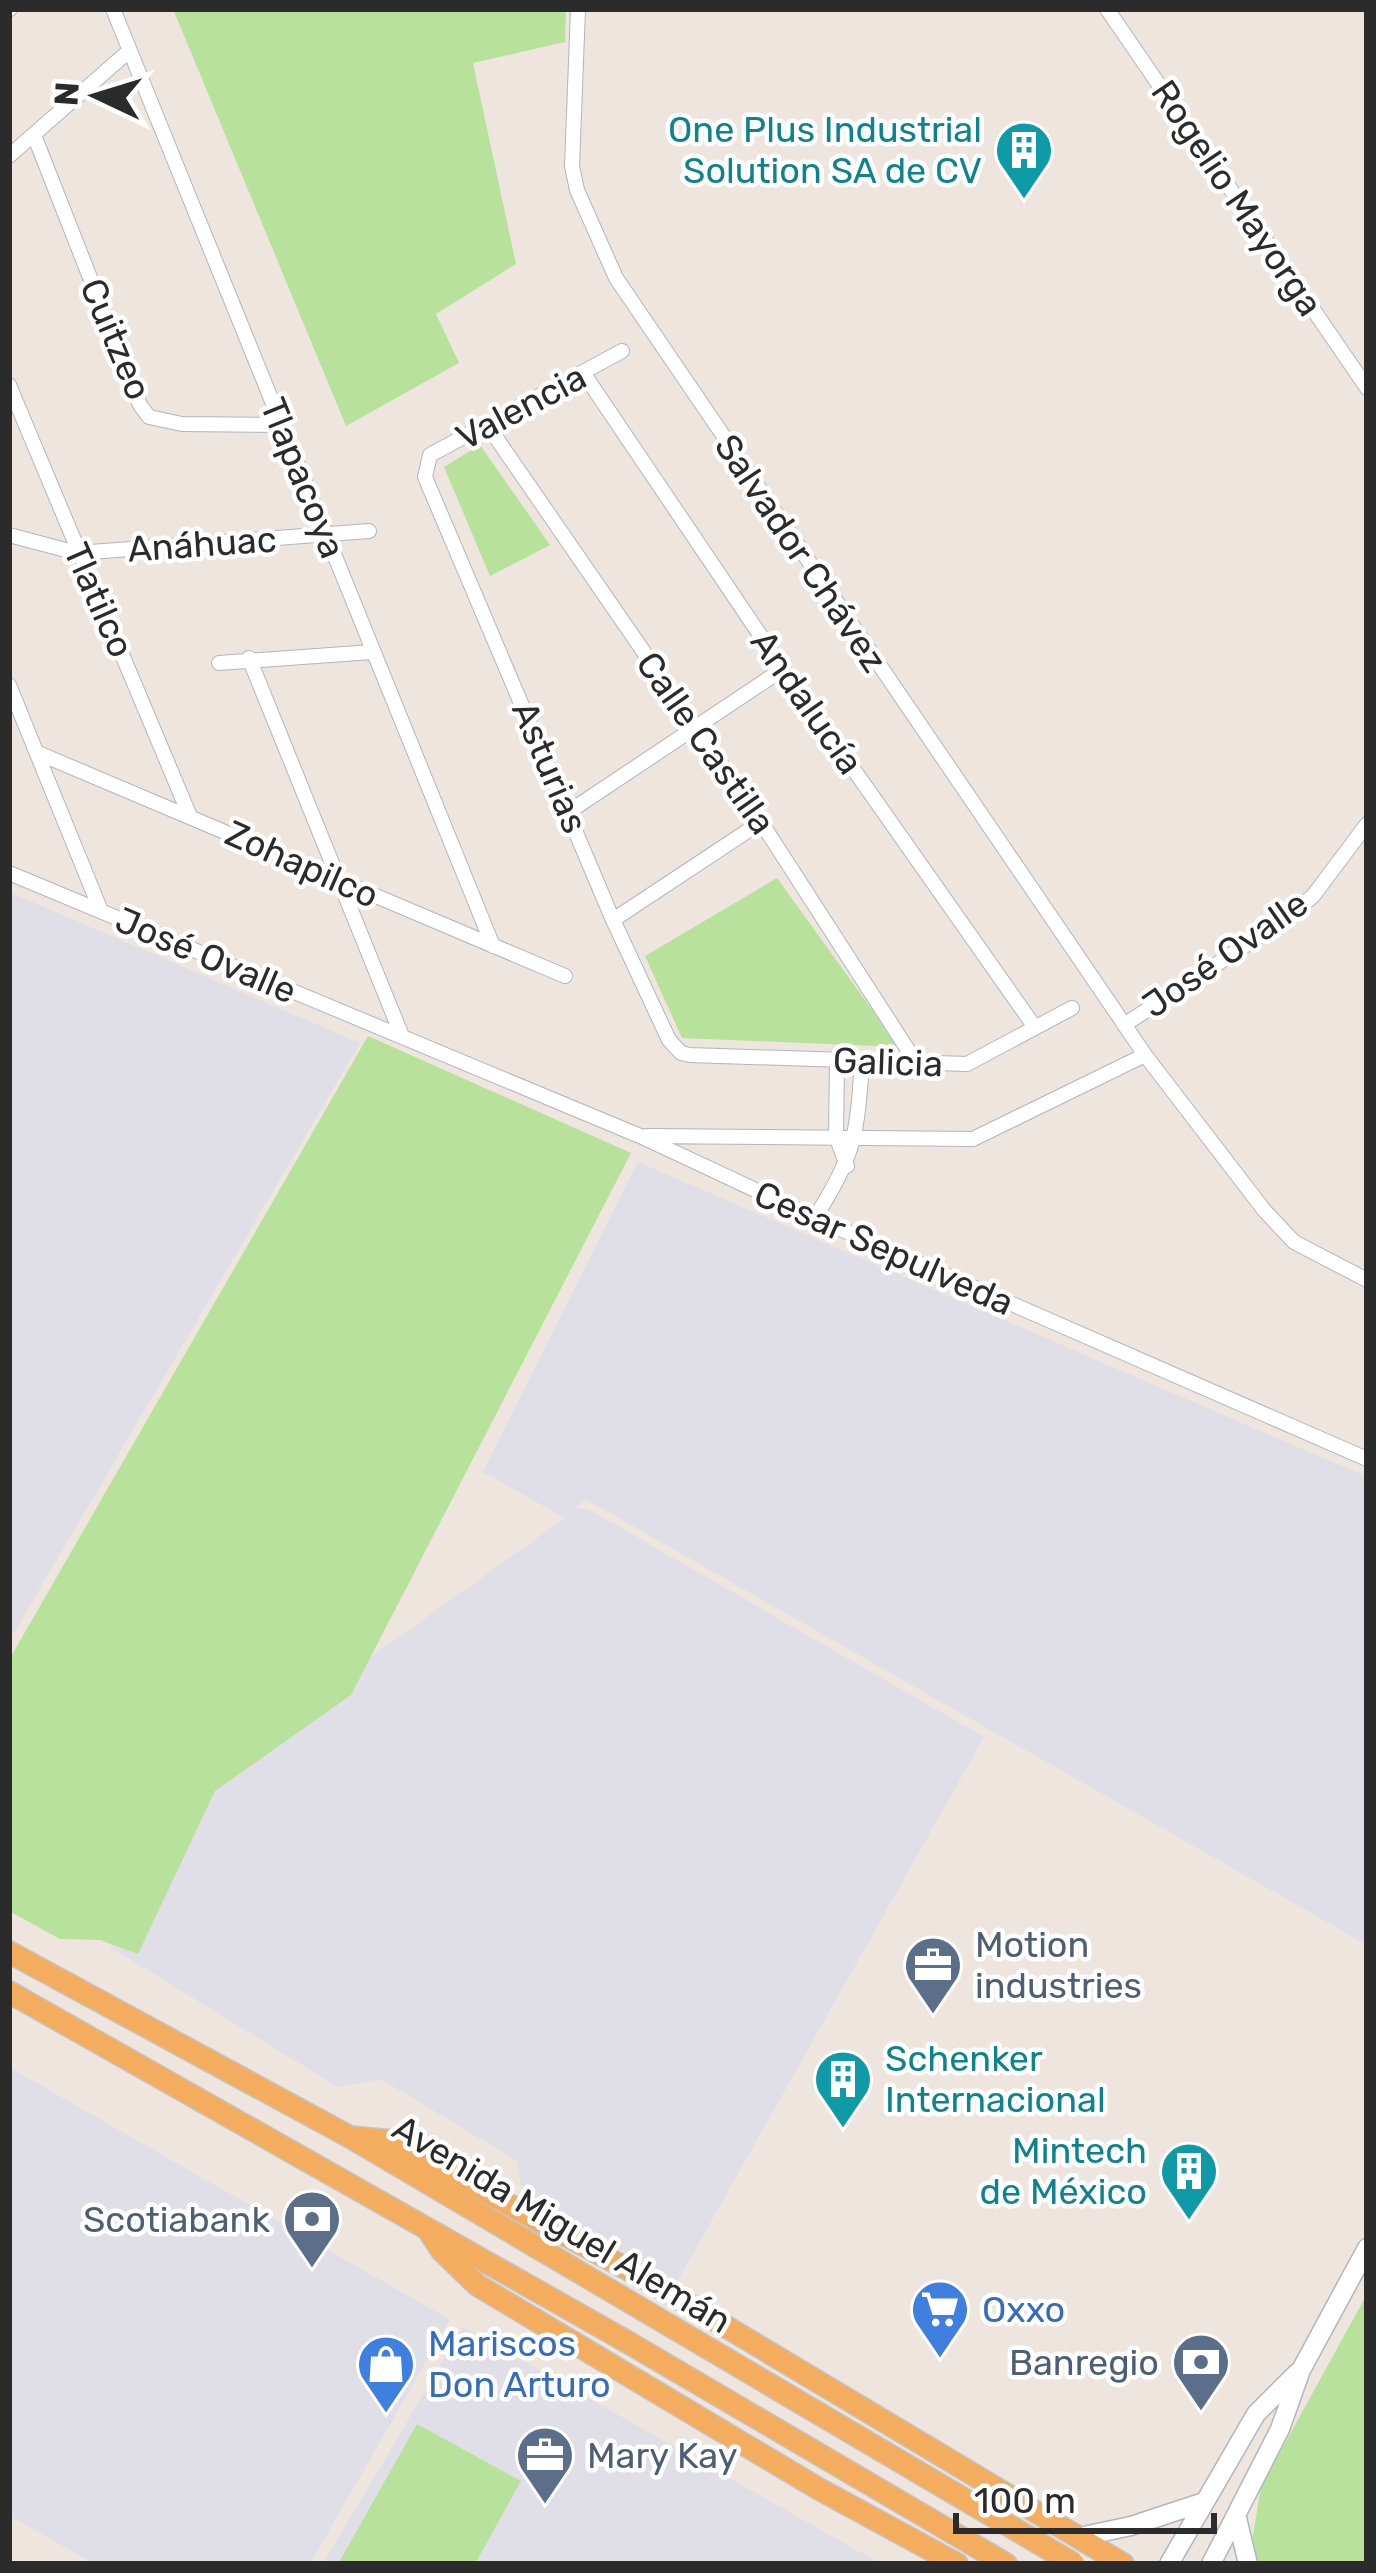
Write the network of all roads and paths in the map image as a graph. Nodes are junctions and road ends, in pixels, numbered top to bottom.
1 (113, 9) edge
2 (578, 9) edge
3 (1107, 9) edge
4 (129, 51) junction
5 (34, 135) junction
6 (9, 156) edge
7 (622, 351) dead end
8 (584, 374) junction
9 (9, 386) edge
10 (1367, 388) edge
11 (15, 412) edge
12 (282, 424) junction
13 (488, 426) junction
14 (425, 467) joint
15 (369, 531) dead end
16 (9, 535) edge
17 (326, 535) junction
18 (77, 553) junction
19 (372, 652) junction
20 (249, 658) junction
21 (219, 663) dead end
22 (783, 669) junction
23 (9, 685) edge
24 (694, 727) junction
25 (38, 753) junction
26 (570, 812) junction
27 (189, 814) junction
28 (761, 822) junction
29 (1367, 824) edge
30 (9, 874) edge
31 (341, 882) junction
32 (101, 911) junction
33 (613, 920) junction
34 (493, 946) junction
35 (565, 976) dead end
36 (1072, 1009) dead end
37 (1124, 1025) junction
38 (1034, 1027) junction
39 (402, 1036) junction
40 (690, 1055) joint
41 (1145, 1055) junction
42 (837, 1061) junction
43 (862, 1061) junction
44 (917, 1064) junction
45 (640, 1136) junction
46 (836, 1136) junction
47 (856, 1137) junction
48 (847, 1166) junction
49 (815, 1218) junction
50 (1367, 1280) edge
51 (1367, 1459) edge
52 (9, 1952) edge
53 (9, 1992) edge
54 (350, 2137) junction
55 (426, 2228) junction
56 (1367, 2248) edge
57 (1301, 2370) junction
58 (1204, 2502) junction
59 (1237, 2518) junction
60 (1049, 2519) junction
61 (1079, 2537) junction
62 (957, 2564) edge
63 (1006, 2564) edge
64 (1040, 2564) edge
65 (1074, 2564) edge
66 (1123, 2564) edge
67 (1168, 2564) edge
68 (1210, 2564) edge
69 (1248, 2564) edge

1 - 4 street, Tlapacoya
2 - 37 street, Salvador Chávez
3 - 10 street, Rogelio Mayorga
4 - 5 street
4 - 12 street, Tlapacoya
5 - 6 street
5 - 12 street, Cuitzeo
7 - 8 street, Valencia
8 - 13 street, Valencia
8 - 22 street, Andalucía
9 - 11 street, Tlatilco
11 - 18 street, Tlatilco
12 - 17 street, Tlapacoya
13 - 14 street, Valencia
13 - 24 street, Calle Castilla
14 - 26 street, Asturias
15 - 17 street, Anáhuac
16 - 18 street, Anáhuac
17 - 18 street, Anáhuac
17 - 19 street, Tlapacoya
18 - 27 street, Tlatilco
19 - 20 street
19 - 34 street, Tlapacoya
20 - 21 street
20 - 31 street
22 - 24 street
22 - 38 street, Andalucía
23 - 25 street
24 - 26 street
24 - 28 street, Calle Castilla
25 - 27 street, Zohapilco
25 - 32 street
26 - 33 street, Asturias
27 - 31 street, Zohapilco
28 - 33 street
28 - 44 street, Calle Castilla
29 - 37 street, José Ovalle
30 - 32 street, José Ovalle
31 - 34 street, Zohapilco
31 - 39 street
32 - 39 street, José Ovalle
33 - 40 street, Asturias
34 - 35 street, Zohapilco
36 - 38 street, Galicia
37 - 41 street, Salvador Chávez
38 - 44 street, Galicia
39 - 45 street, Cesar Sepulveda
40 - 42 street, Galicia
41 - 47 street
41 - 50 street, Salvador Chávez
42 - 43 street, Galicia
42 - 46 street
43 - 44 street, Galicia
43 - 47 street
45 - 46 street
45 - 49 street, Cesar Sepulveda
46 - 47 street
46 - 48 street
47 - 48 street
48 - 49 street
49 - 51 street, Cesar Sepulveda
52 - 54 highway, Avenida Miguel Alemán
53 - 55 highway, Avenida Miguel Alemán
54 - 60 highway
54 - 65 highway, Avenida Miguel Alemán, bridge
55 - 62 highway
55 - 63 highway, Avenida Miguel Alemán
56 - 57 main road
57 - 58 main road
57 - 59 main road
58 - 61 main road
58 - 67 main road
59 - 68 main road
59 - 69 main road
60 - 61 highway
60 - 64 highway
61 - 66 highway

